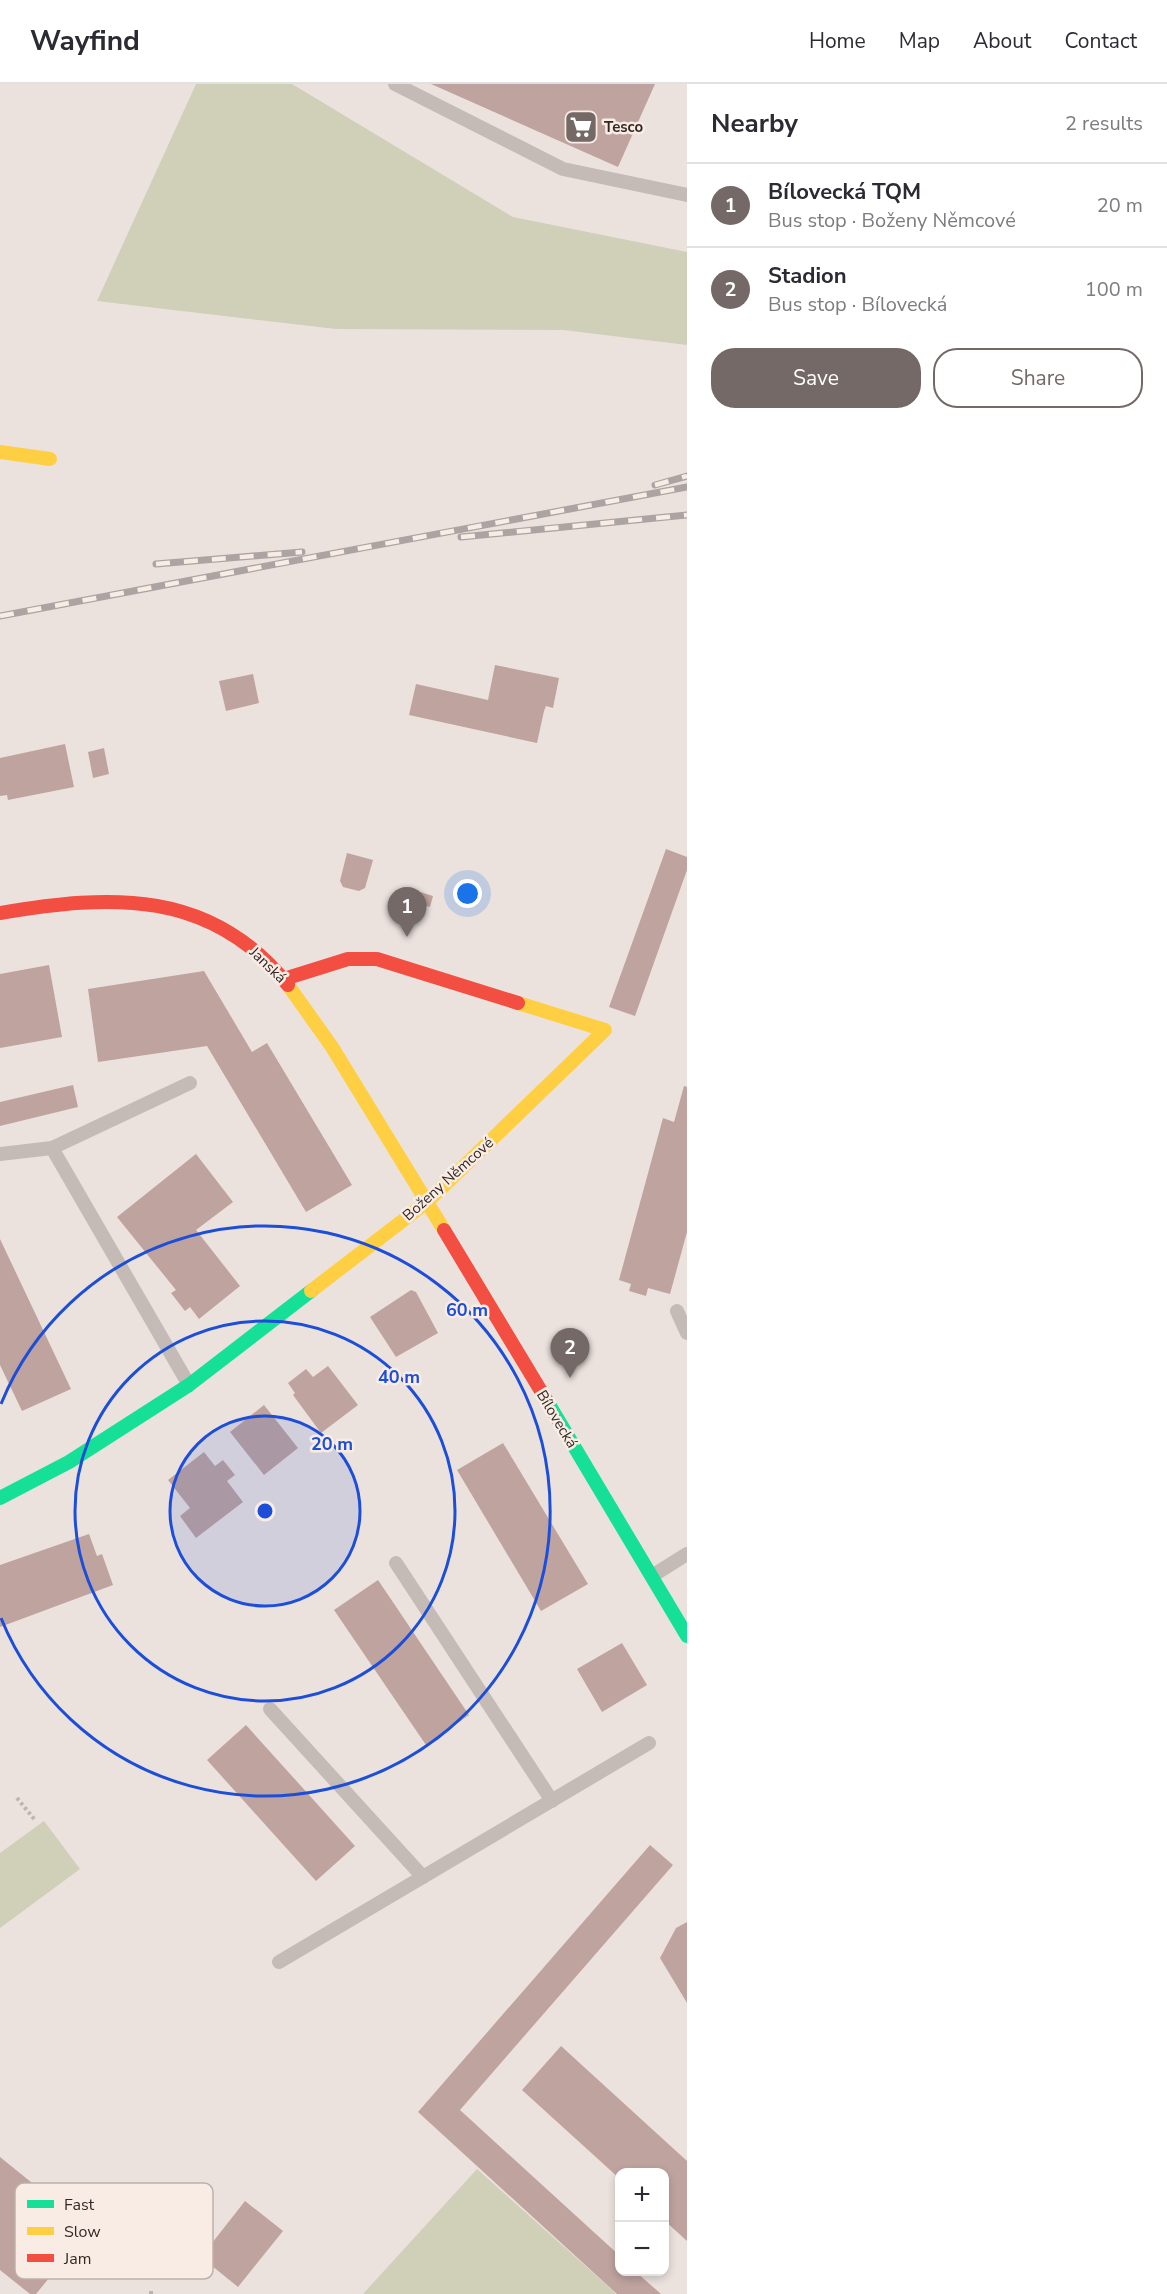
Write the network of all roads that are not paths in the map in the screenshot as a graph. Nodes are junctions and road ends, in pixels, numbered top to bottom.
1 (395, 84) edge
2 (687, 195) edge
3 (0, 452) edge
4 (50, 459) dead end
5 (0, 913) edge
6 (285, 979) junction
7 (190, 1083) dead end
8 (52, 1148) junction
9 (0, 1154) edge
10 (427, 1202) junction
11 (677, 1311) dead end
12 (687, 1333) edge
13 (189, 1385) junction
14 (0, 1498) edge
15 (687, 1554) edge
16 (396, 1563) dead end
17 (652, 1576) junction
18 (687, 1636) edge
19 (270, 1709) dead end
20 (649, 1743) dead end
21 (552, 1801) junction
22 (423, 1877) junction
23 (279, 1962) dead end

1 - 2 lane
3 - 4 street
5 - 6 street, Janská
6 - 10 street, Janská
6 - 10 street, Boženy Němcové
7 - 8 lane
8 - 9 lane
8 - 13 lane
10 - 13 street, Boženy Němcové
10 - 17 street, Bílovecká
11 - 12 lane
13 - 14 street, Boženy Němcové
15 - 17 lane
16 - 21 lane
17 - 18 street, Bílovecká
19 - 22 lane
20 - 21 lane
21 - 22 lane
22 - 23 lane

